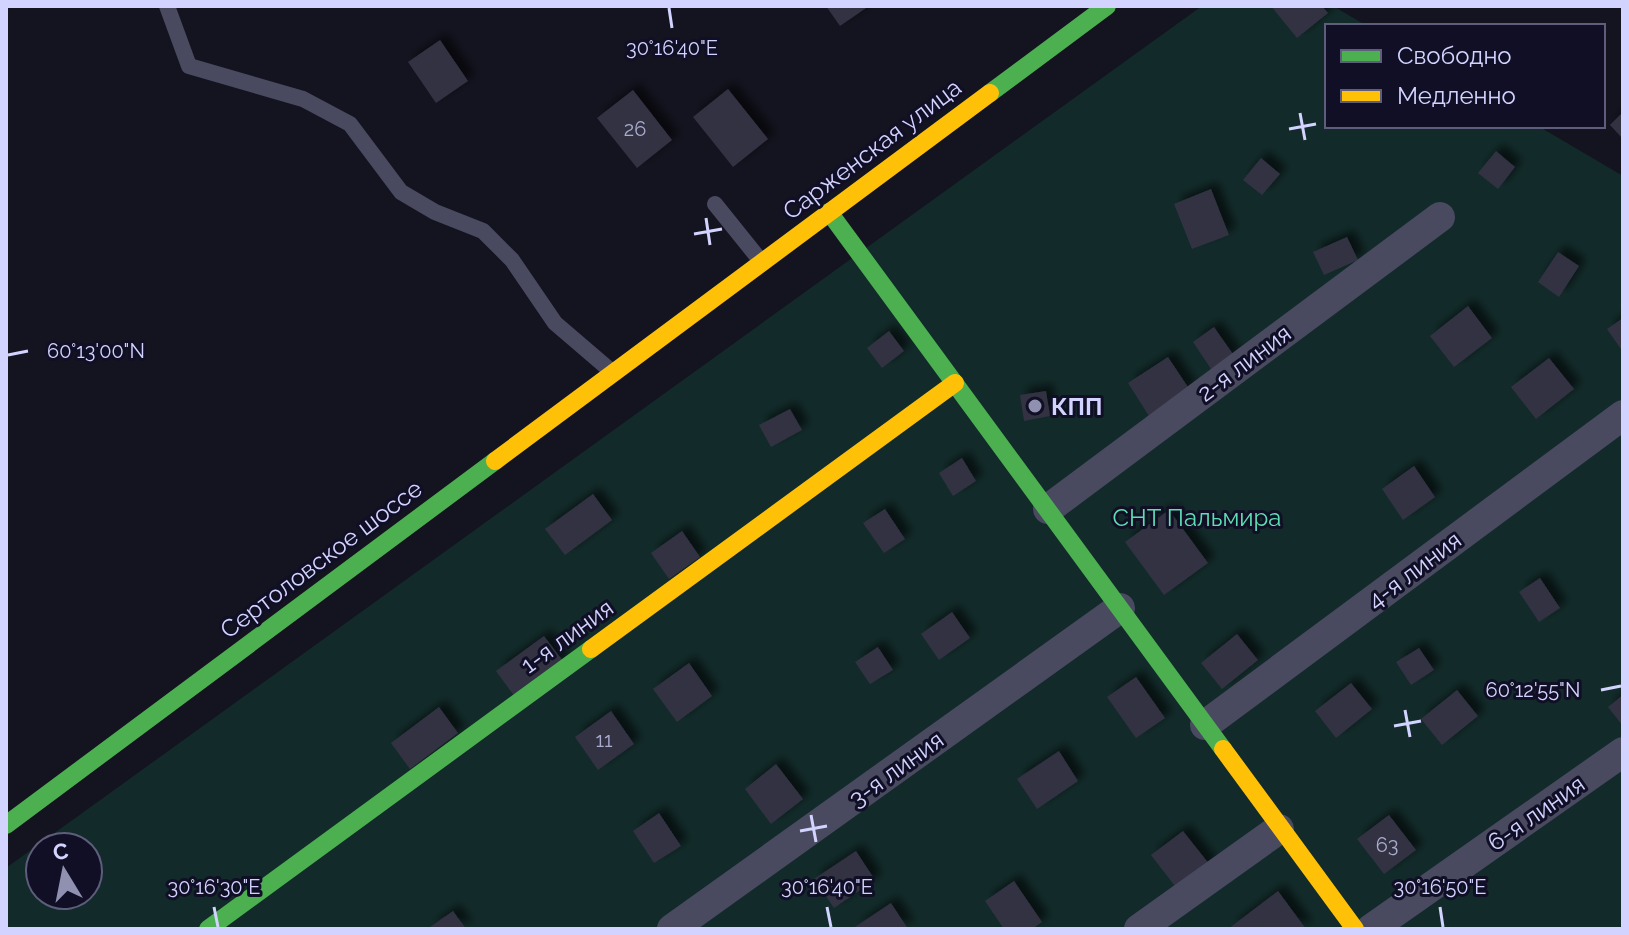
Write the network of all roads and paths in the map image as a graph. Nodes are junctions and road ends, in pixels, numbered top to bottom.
1 (167, 6) edge
2 (1107, 6) edge
3 (715, 204) dead end
4 (829, 212) junction
5 (1440, 217) dead end
6 (761, 262) junction
7 (666, 332) joint
8 (612, 372) junction
9 (955, 383) junction
10 (1623, 415) edge
11 (1048, 509) junction
12 (1120, 608) junction
13 (1205, 725) junction
14 (1623, 752) edge
15 (6, 825) edge
16 (1279, 829) junction
17 (208, 929) edge
18 (672, 929) edge
19 (1139, 929) edge
20 (1355, 929) edge
21 (1371, 929) edge

1 - 8 lane
2 - 4 street, Сарженская улица
3 - 6 lane
4 - 6 street, Сарженская улица
4 - 9 street
5 - 11 street, 2-я линия
6 - 7 street, Сарженская улица
7 - 8 street, Сертоловское шоссе
8 - 15 street, Сертоловское шоссе
9 - 11 street
9 - 17 street, 1-я линия
10 - 13 street, 4-я линия
11 - 12 street
12 - 13 street
12 - 18 street, 3-я линия
13 - 16 street
14 - 21 street, 6-я линия
16 - 19 street
16 - 20 street

